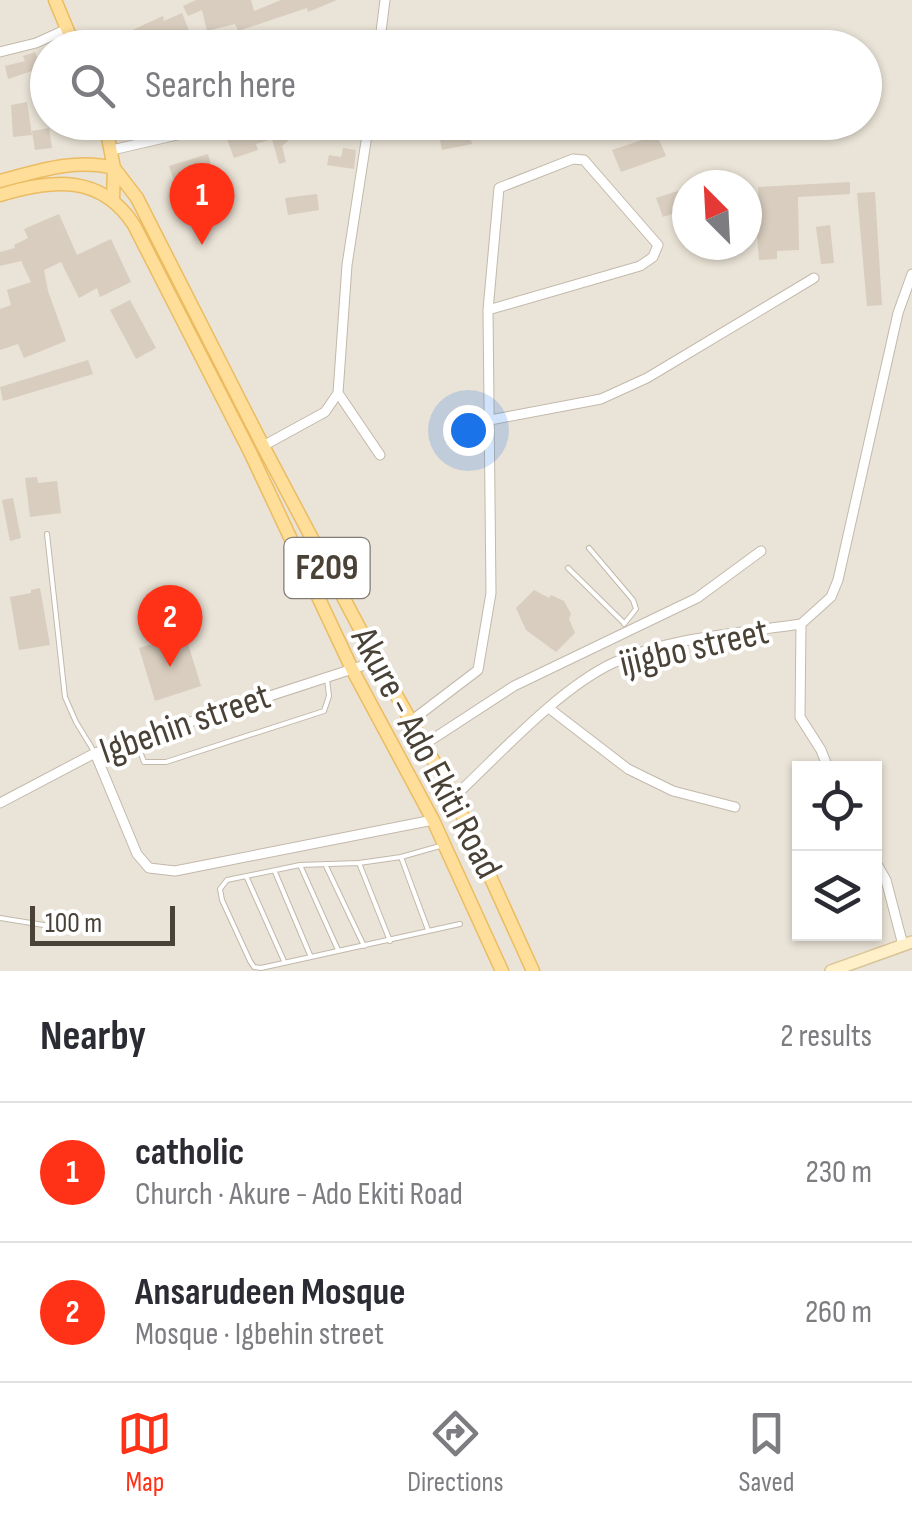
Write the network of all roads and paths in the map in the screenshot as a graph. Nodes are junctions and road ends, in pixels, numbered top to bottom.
1 (55, 0) edge
2 (385, 0) edge
3 (67, 29) edge
4 (381, 30) edge
5 (30, 44) edge
6 (0, 52) edge
7 (110, 140) edge
8 (155, 140) edge
9 (366, 140) edge
10 (112, 150) junction
11 (114, 168) junction
12 (0, 180) edge
13 (0, 194) edge
14 (113, 200) junction
15 (912, 274) edge
16 (814, 278) dead end
17 (488, 310) junction
18 (338, 393) junction
19 (490, 420) junction
20 (262, 446) junction
21 (380, 455) dead end
22 (47, 534) dead end
23 (589, 548) dead end
24 (761, 551) dead end
25 (568, 568) dead end
26 (802, 624) junction
27 (627, 627) junction
28 (377, 661) junction
29 (352, 670) junction
30 (326, 677) junction
31 (550, 709) junction
32 (412, 721) junction
33 (136, 739) junction
34 (425, 744) junction
35 (95, 752) junction
36 (826, 761) edge
37 (454, 797) junction
38 (0, 803) edge
39 (735, 807) dead end
40 (433, 820) junction
41 (444, 845) junction
42 (401, 857) junction
43 (325, 863) junction
44 (359, 863) junction
45 (300, 866) junction
46 (274, 870) junction
47 (882, 873) edge
48 (247, 877) junction
49 (0, 918) edge
50 (460, 924) dead end
51 (56, 927) dead end
52 (428, 930) junction
53 (390, 940) junction
54 (908, 943) edge
55 (364, 946) junction
56 (338, 950) junction
57 (310, 955) junction
58 (284, 960) junction
59 (502, 971) edge
60 (533, 971) edge
61 (831, 971) edge

1 - 3 main road
2 - 4 street
5 - 6 street
7 - 10 main road
8 - 10 street
9 - 18 street
10 - 11 main road
11 - 12 main road
11 - 14 main road
11 - 20 main road, Akure - Ado Ekiti Road / F209
13 - 14 main road
14 - 29 main road, Akure - Ado Ekiti Road / F209
15 - 26 street
16 - 19 street
17 - 17 street
17 - 19 street
18 - 20 street
18 - 21 street
19 - 32 street
20 - 28 main road, Akure - Ado Ekiti Road / F209
22 - 35 lane
23 - 27 lane
24 - 27 street
25 - 27 lane
26 - 31 street, ijigbo street
26 - 36 street
27 - 34 street
28 - 29 street, Igbehin street
28 - 32 main road, Akure - Ado Ekiti Road / F209
29 - 30 street, Igbehin street
29 - 40 main road, Akure - Ado Ekiti Road / F209
30 - 33 street, Igbehin street
30 - 33 lane
31 - 37 street, ijigbo street
31 - 39 street
32 - 34 main road, Akure - Ado Ekiti Road / F209
33 - 35 street, Igbehin street
34 - 37 main road, Akure - Ado Ekiti Road / F209
35 - 38 street, Igbehin street
35 - 40 street
37 - 60 main road, Akure - Ado Ekiti Road / F209
40 - 41 main road, Akure - Ado Ekiti Road / F209
41 - 42 lane
41 - 59 main road, Akure - Ado Ekiti Road / F209
42 - 44 lane
42 - 52 lane
43 - 44 lane
43 - 45 lane
43 - 55 lane
44 - 53 lane
45 - 46 lane
45 - 56 lane
46 - 48 lane
46 - 57 lane
47 - 54 street
48 - 58 lane
48 - 58 lane
49 - 51 lane
50 - 52 lane
52 - 53 lane
53 - 55 lane
54 - 61 main road
55 - 56 lane
56 - 57 lane
57 - 58 lane

